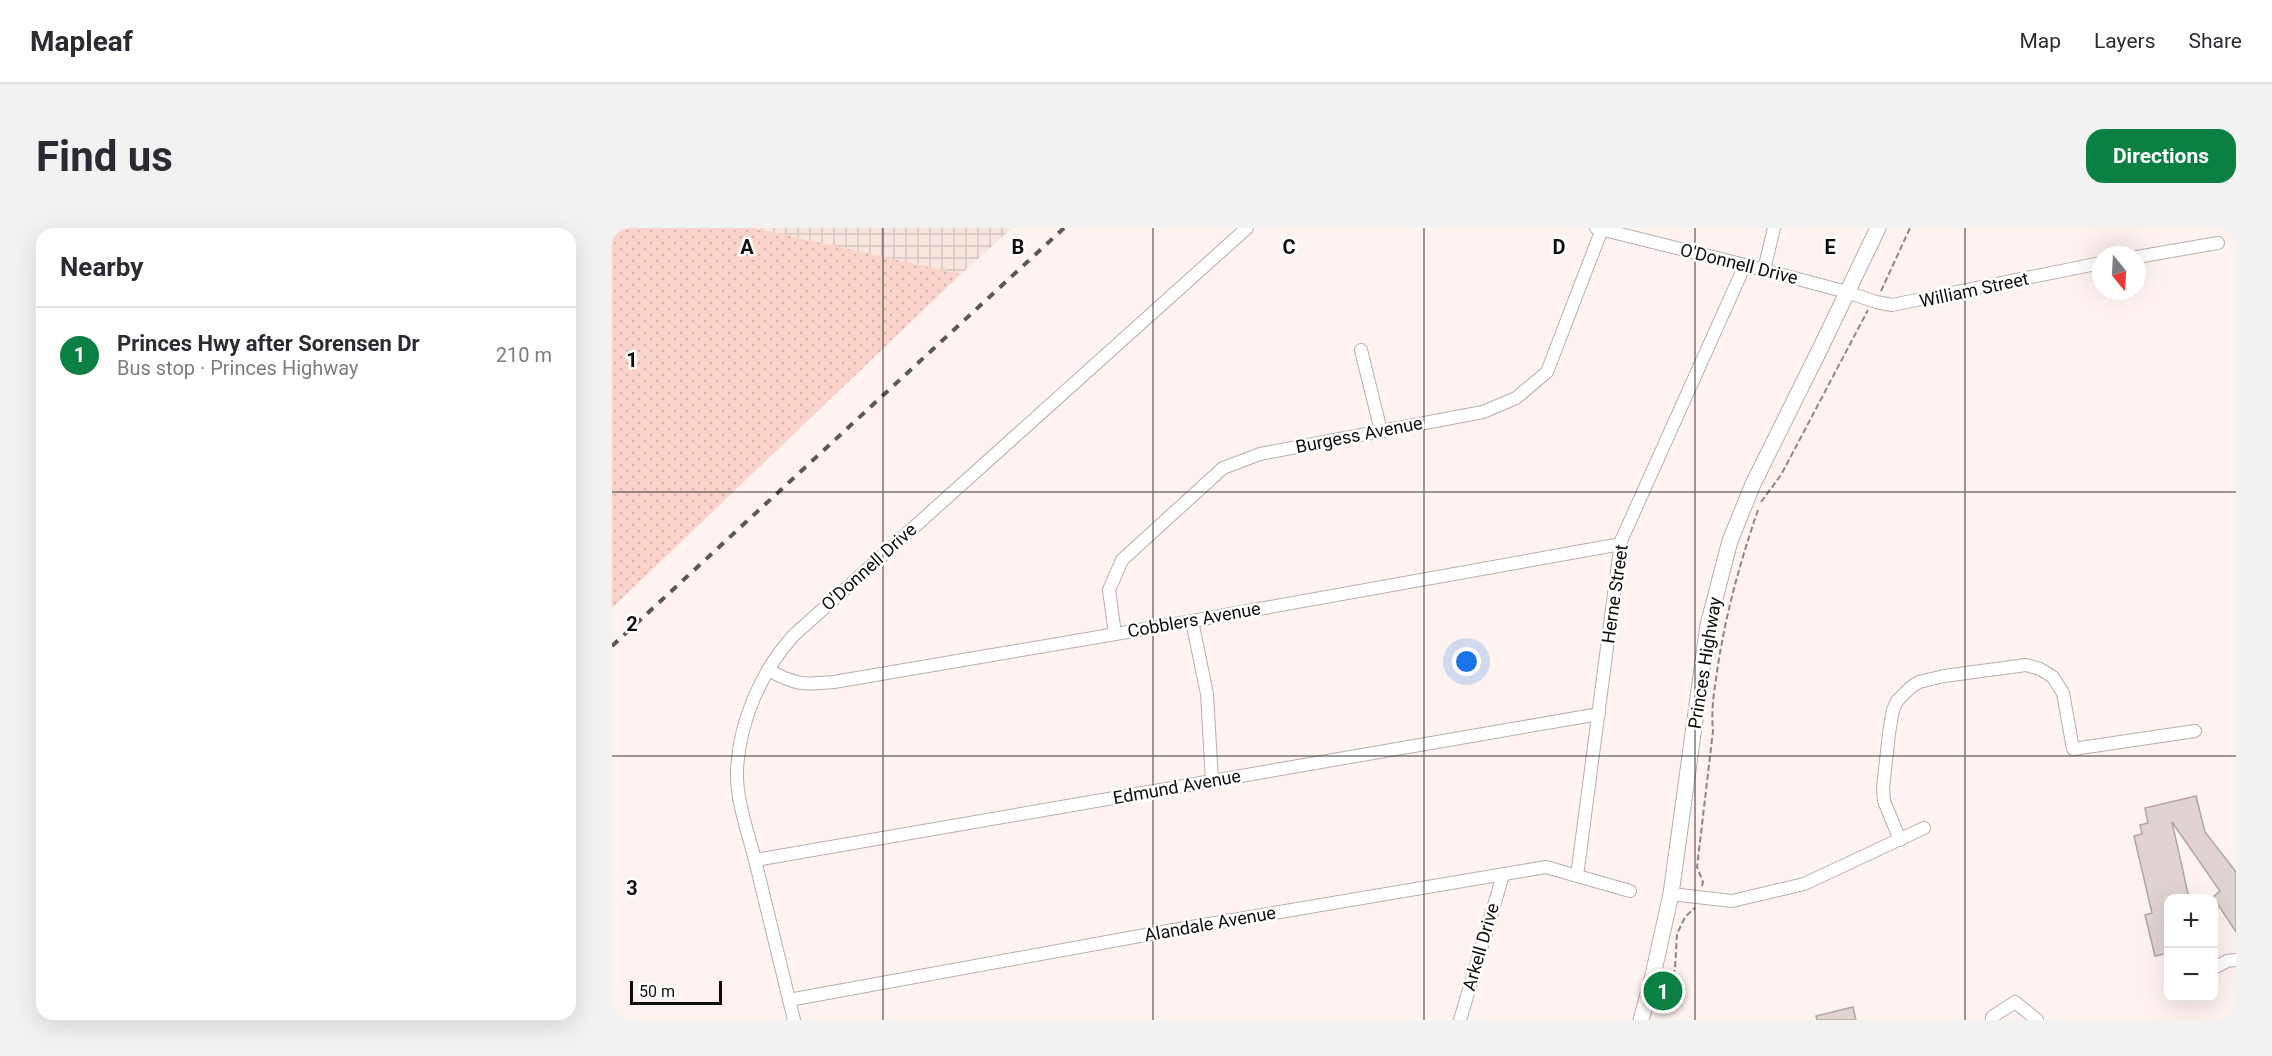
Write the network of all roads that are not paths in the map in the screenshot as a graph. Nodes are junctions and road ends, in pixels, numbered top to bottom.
1 (1247, 228) edge
2 (1774, 228) edge
3 (1878, 228) edge
4 (1599, 229) edge
5 (2218, 243) dead end
6 (2146, 255) edge
7 (1744, 265) junction
8 (2092, 265) edge
9 (1764, 270) junction
10 (1847, 292) junction
11 (1361, 350) dead end
12 (1381, 432) junction
13 (1621, 544) junction
14 (1192, 621) junction
15 (1115, 634) junction
16 (768, 670) junction
17 (1599, 714) junction
18 (2195, 731) dead end
19 (1212, 781) junction
20 (1924, 828) dead end
21 (1900, 840) junction
22 (755, 860) junction
23 (1503, 875) junction
24 (1577, 876) junction
25 (1630, 891) dead end
26 (1671, 894) junction
27 (2236, 960) edge
28 (2218, 966) edge
29 (789, 1000) junction
30 (794, 1020) edge
31 (1460, 1020) edge
32 (1641, 1020) edge
33 (1992, 1020) edge
34 (2037, 1020) edge

1 - 16 street, O'Donnell Drive
2 - 9 street
3 - 10 main road, Princes Highway
4 - 7 street, O'Donnell Drive
4 - 12 street, Burgess Avenue
5 - 6 street
7 - 9 street, O'Donnell Drive
7 - 13 street, Herne Street
8 - 10 street, William Street
9 - 10 street, O'Donnell Drive
10 - 26 main road, Princes Highway
11 - 12 street
12 - 15 street, Burgess Avenue
13 - 14 street, Cobblers Avenue
13 - 17 street, Herne Street
14 - 15 street, Cobblers Avenue
14 - 19 street
15 - 16 street, Cobblers Avenue
16 - 22 street, O'Donnell Drive
17 - 19 street, Edmund Avenue
17 - 24 street, Herne Street
18 - 21 street
19 - 22 street, Edmund Avenue
20 - 21 street
21 - 26 street
22 - 29 street, O'Donnell Drive
23 - 24 street, Alandale Avenue
23 - 29 street, Alandale Avenue
23 - 31 street, Arkell Drive
24 - 25 street, Alandale Avenue
26 - 32 main road, Princes Highway
27 - 28 street
29 - 30 street, O'Donnell Drive
33 - 34 street

